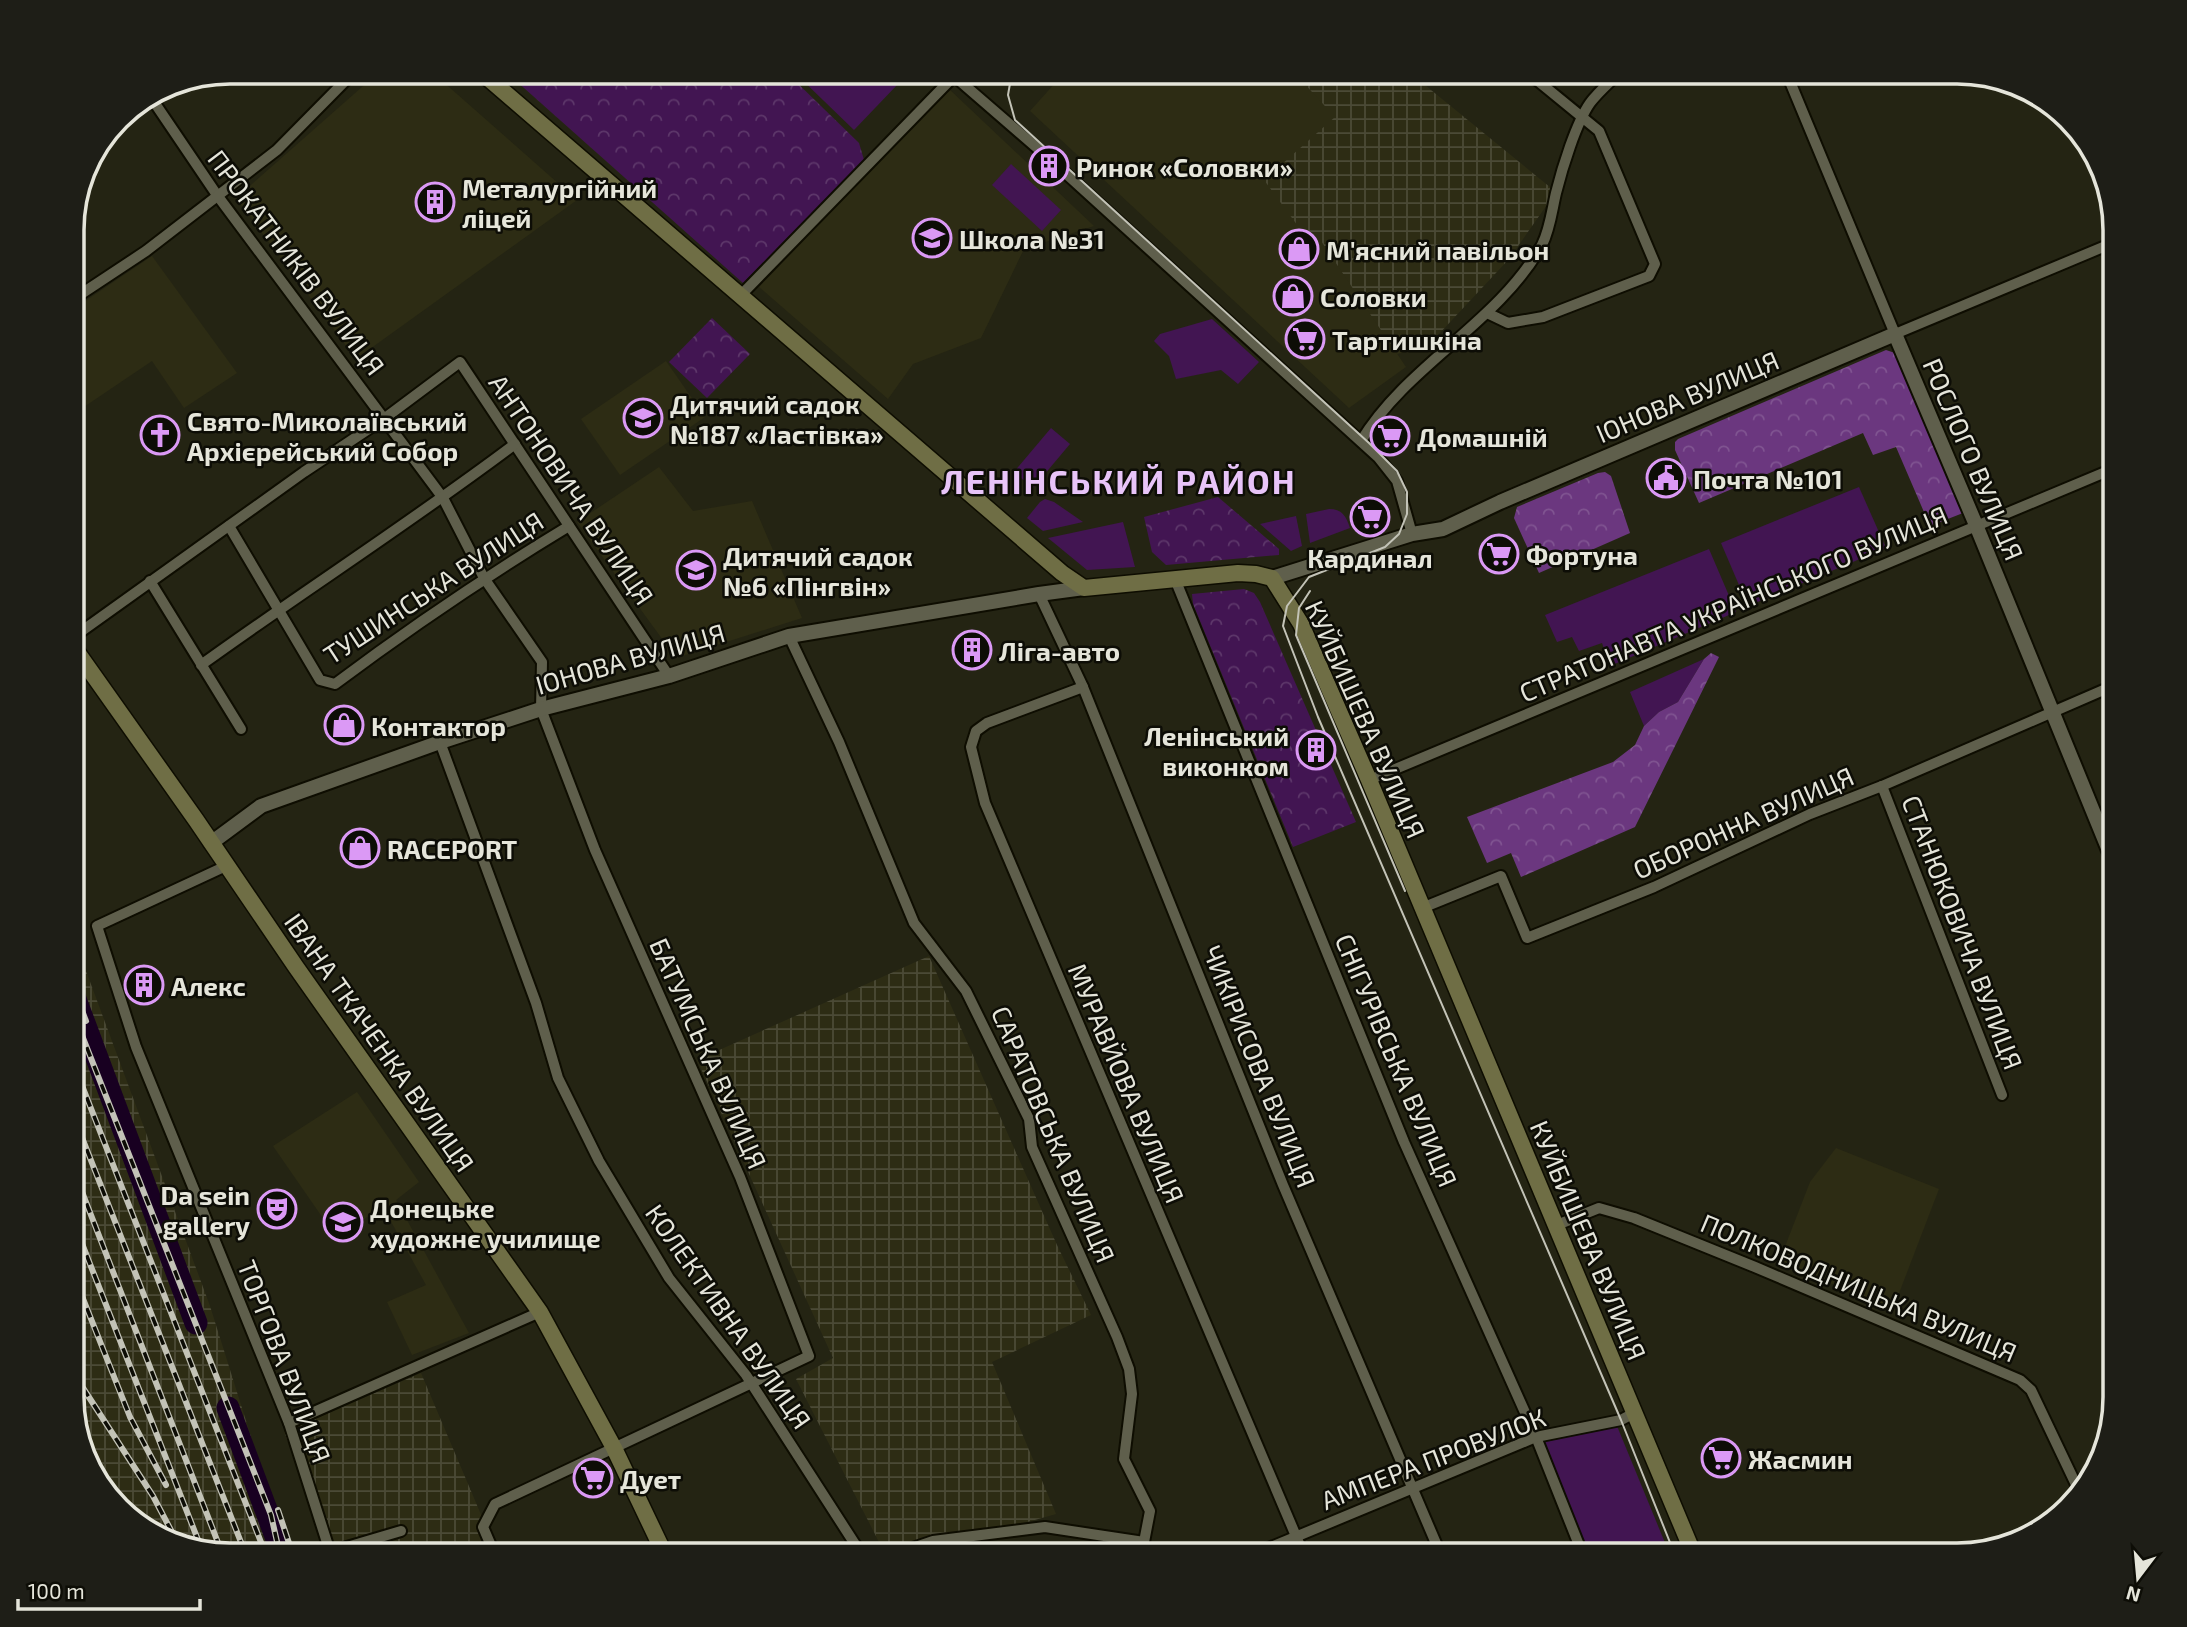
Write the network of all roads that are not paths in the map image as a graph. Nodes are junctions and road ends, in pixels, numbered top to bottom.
1 (342, 84) edge
2 (495, 84) edge
3 (946, 84) edge
4 (967, 84) edge
5 (1542, 84) edge
6 (1608, 84) edge
7 (1791, 84) edge
8 (156, 105) edge
9 (1583, 117) junction
10 (217, 195) junction
11 (2103, 247) edge
12 (84, 292) edge
13 (741, 295) junction
14 (1488, 313) junction
15 (1895, 334) junction
16 (385, 418) junction
17 (1361, 441) junction
18 (515, 444) junction
19 (2103, 473) edge
20 (443, 498) junction
21 (1976, 525) junction
22 (229, 526) junction
23 (569, 526) junction
24 (1412, 534) junction
25 (484, 578) junction
26 (1272, 578) junction
27 (1175, 579) junction
28 (150, 581) junction
29 (1084, 588) junction
30 (1039, 594) junction
31 (279, 609) junction
32 (84, 629) edge
33 (789, 636) junction
34 (84, 662) edge
35 (201, 665) junction
36 (668, 676) junction
37 (1083, 687) junction
38 (2103, 690) edge
39 (541, 709) junction
40 (2052, 712) junction
41 (241, 729) dead end
42 (440, 742) junction
43 (1369, 780) junction
44 (1882, 786) junction
45 (2103, 836) edge
46 (211, 843) junction
47 (226, 866) junction
48 (1422, 908) junction
49 (2002, 1095) dead end
50 (1557, 1225) junction
51 (540, 1312) junction
52 (751, 1383) junction
53 (1634, 1413) junction
54 (289, 1423) junction
55 (1536, 1437) junction
56 (614, 1448) junction
57 (2075, 1483) edge
58 (1413, 1489) junction
59 (401, 1531) dead end
60 (1296, 1536) junction
61 (1144, 1542) joint
62 (327, 1543) edge
63 (364, 1543) edge
64 (490, 1543) edge
65 (660, 1543) edge
66 (854, 1543) edge
67 (927, 1543) edge
68 (1280, 1543) edge
69 (1299, 1543) edge
70 (1436, 1543) edge
71 (1578, 1543) edge
72 (1689, 1543) edge

1 - 10 street
2 - 13 main road
3 - 13 street
4 - 17 street
5 - 9 street
6 - 9 street
7 - 15 street, РОСЛОГО ВУЛИЦЯ
8 - 10 street, ПРОКАТНИКІВ ВУЛИЦЯ
9 - 14 street
9 - 14 street
10 - 12 street
10 - 16 street, ПРОКАТНИКІВ ВУЛИЦЯ
11 - 15 street, ІОНОВА ВУЛИЦЯ
13 - 29 main road
14 - 17 street
15 - 21 street, РОСЛОГО ВУЛИЦЯ
15 - 24 street, ІОНОВА ВУЛИЦЯ
16 - 18 street, АНТОНОВИЧА ВУЛИЦЯ
16 - 20 street, ПРОКАТНИКІВ ВУЛИЦЯ
16 - 22 street
17 - 24 street
18 - 20 street
18 - 23 street, АНТОНОВИЧА ВУЛИЦЯ
19 - 21 street, СТРАТОНАВТА УКРАЇНСЬКОГО ВУЛИЦЯ
20 - 25 street, ПРОКАТНИКІВ ВУЛИЦЯ
20 - 31 street
21 - 40 street, РОСЛОГО ВУЛИЦЯ
21 - 43 street, СТРАТОНАВТА УКРАЇНСЬКОГО ВУЛИЦЯ
22 - 28 street
22 - 31 street, ТУШИНСЬКА ВУЛИЦЯ
23 - 25 street, ТУШИНСЬКА ВУЛИЦЯ
23 - 36 street, АНТОНОВИЧА ВУЛИЦЯ
24 - 26 street, ІОНОВА ВУЛИЦЯ
25 - 31 street, ТУШИНСЬКА ВУЛИЦЯ
25 - 39 street, ПРОКАТНИКІВ ВУЛИЦЯ
26 - 27 main road
26 - 43 main road, КУЙБИШЕВА ВУЛИЦЯ
27 - 29 main road
27 - 55 street, СНІГУРІВСЬКА ВУЛИЦЯ
28 - 32 street
28 - 35 street
29 - 30 street, ІОНОВА ВУЛИЦЯ
30 - 33 street, ІОНОВА ВУЛИЦЯ
30 - 37 street, ЧИКІРИСОВА ВУЛИЦЯ
31 - 35 street
33 - 36 street, ІОНОВА ВУЛИЦЯ
33 - 61 street, САРАТОВСЬКА ВУЛИЦЯ
34 - 46 main road, ІВАНА ТКАЧЕНКА ВУЛИЦЯ
35 - 41 street
36 - 39 street, ІОНОВА ВУЛИЦЯ
37 - 58 street, ЧИКІРИСОВА ВУЛИЦЯ
37 - 60 street, МУРАВЙОВА ВУЛИЦЯ
38 - 40 street, ОБОРОННА ВУЛИЦЯ
39 - 42 street, ІОНОВА ВУЛИЦЯ
39 - 52 street, БАТУМСЬКА ВУЛИЦЯ
40 - 44 street, ОБОРОННА ВУЛИЦЯ
40 - 45 street, РОСЛОГО ВУЛИЦЯ
42 - 46 street, ІОНОВА ВУЛИЦЯ
42 - 52 street, КОЛЕКТИВНА ВУЛИЦЯ
43 - 48 main road, КУЙБИШЕВА ВУЛИЦЯ
44 - 48 street, ОБОРОННА ВУЛИЦЯ
44 - 49 street, СТАНЮКОВИЧА ВУЛИЦЯ
46 - 47 main road, ІВАНА ТКАЧЕНКА ВУЛИЦЯ
47 - 51 main road, ІВАНА ТКАЧЕНКА ВУЛИЦЯ
47 - 54 street, ТОРГОВА ВУЛИЦЯ
48 - 50 main road, КУЙБИШЕВА ВУЛИЦЯ
50 - 53 main road, КУЙБИШЕВА ВУЛИЦЯ
50 - 57 street, ПОЛКОВОДНИЦЬКА ВУЛИЦЯ
51 - 54 street
51 - 56 main road, ІВАНА ТКАЧЕНКА ВУЛИЦЯ
52 - 56 street
52 - 66 street, КОЛЕКТИВНА ВУЛИЦЯ
53 - 55 street, АМПЕРА ПРОВУЛОК
53 - 72 main road, КУЙБИШЕВА ВУЛИЦЯ
54 - 62 street, ТОРГОВА ВУЛИЦЯ
55 - 58 street, АМПЕРА ПРОВУЛОК
55 - 71 street, СНІГУРІВСЬКА ВУЛИЦЯ
56 - 64 street
56 - 65 main road, ІВАНА ТКАЧЕНКА ВУЛИЦЯ
58 - 60 street, АМПЕРА ПРОВУЛОК
58 - 70 street, ЧИКІРИСОВА ВУЛИЦЯ
59 - 63 street
60 - 68 street, АМПЕРА ПРОВУЛОК
60 - 69 street, МУРАВЙОВА ВУЛИЦЯ
61 - 67 street

